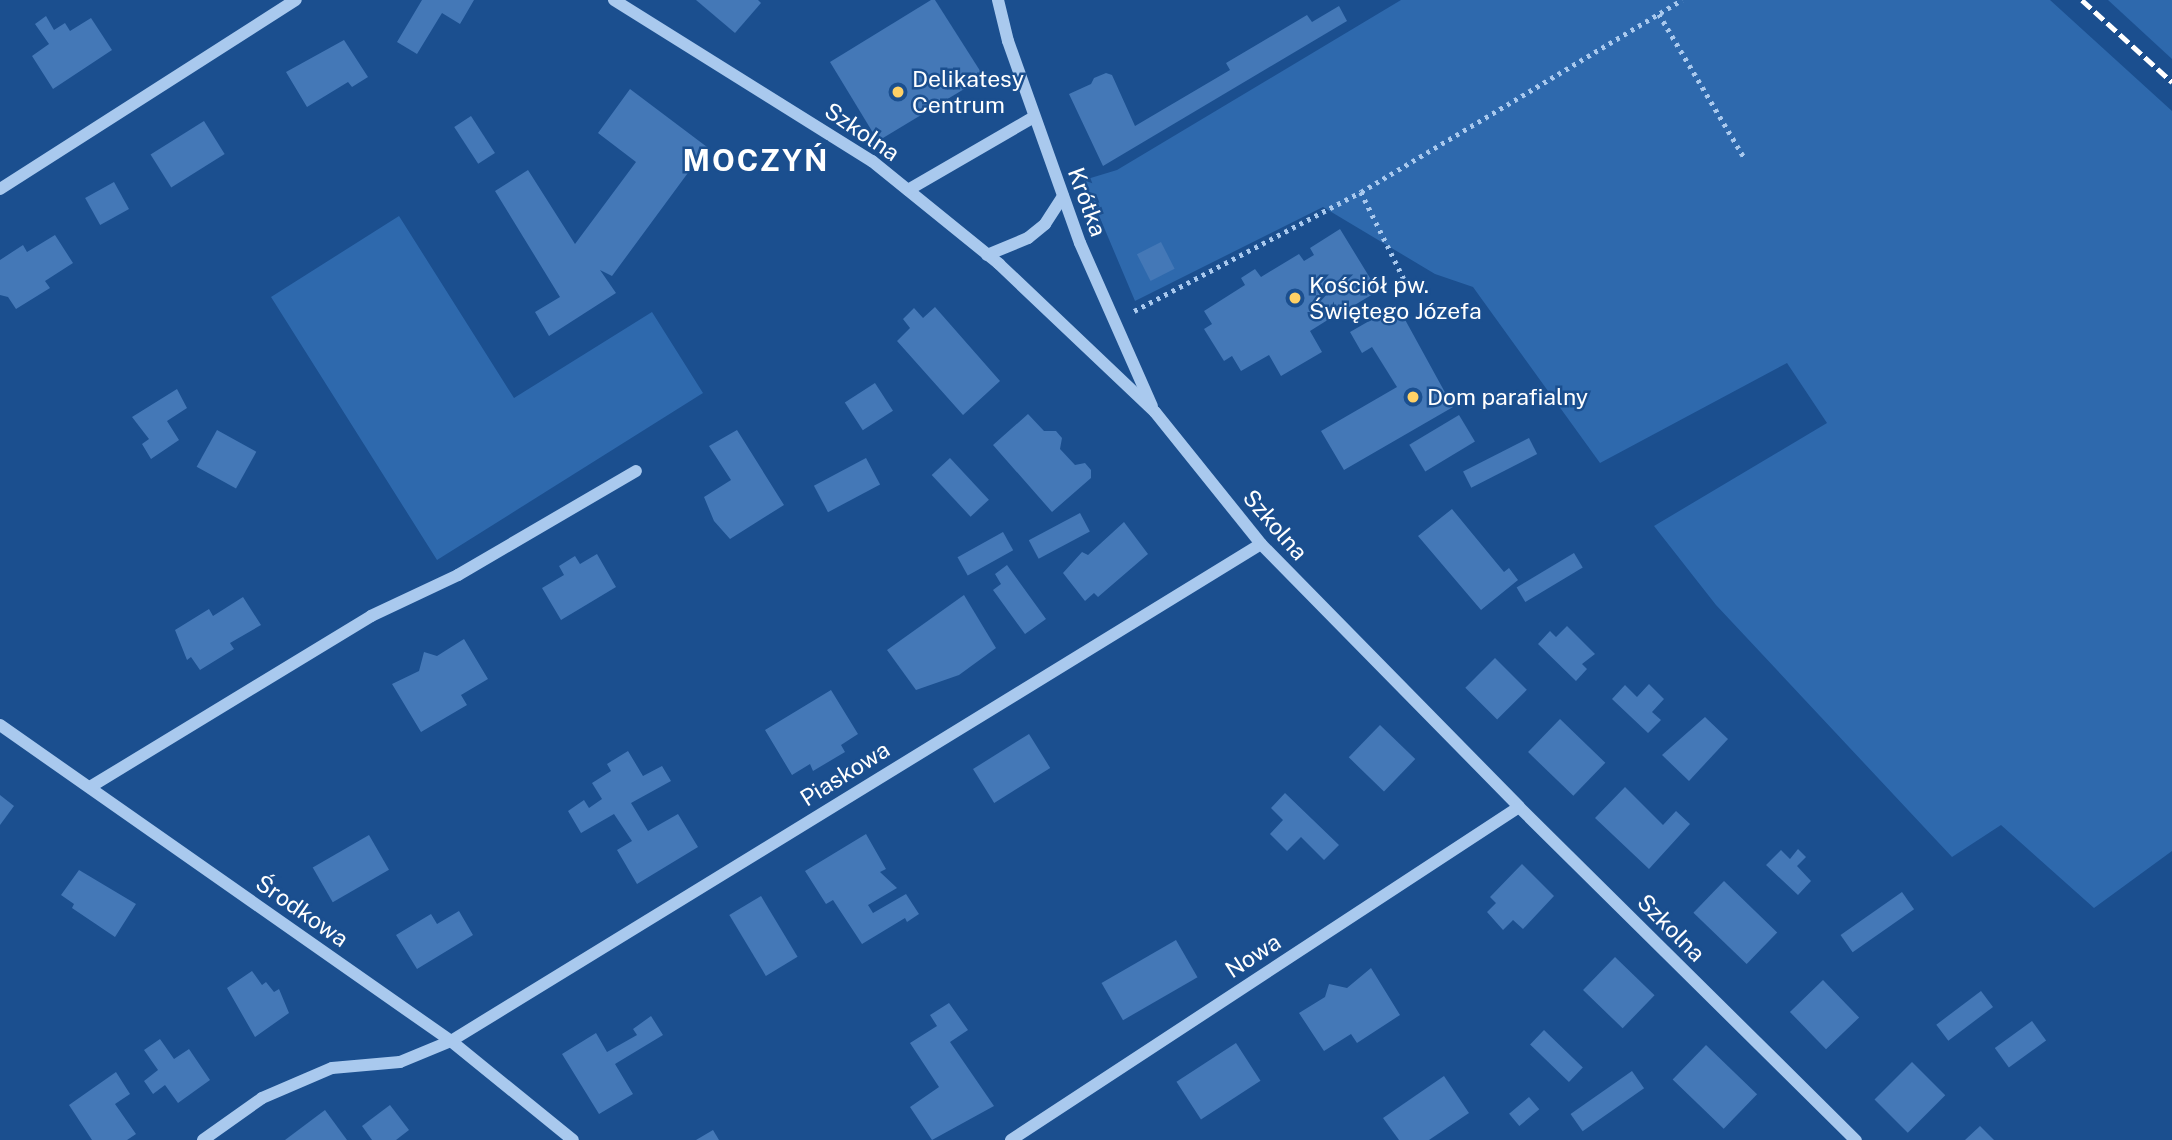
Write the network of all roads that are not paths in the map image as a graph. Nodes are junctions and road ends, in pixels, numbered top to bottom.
1 (296, 0) edge
2 (614, 0) edge
3 (998, 0) edge
4 (1034, 117) junction
5 (0, 189) edge
6 (908, 190) junction
7 (1063, 196) junction
8 (987, 255) junction
9 (1155, 412) junction
10 (635, 471) dead end
11 (1261, 544) junction
12 (0, 725) edge
13 (90, 787) junction
14 (1519, 807) junction
15 (451, 1041) junction
16 (203, 1140) edge
17 (573, 1140) edge
18 (1011, 1140) edge
19 (1856, 1140) edge

1 - 5 street
2 - 6 street, Szkolna
3 - 4 street, Krótka
4 - 6 street
4 - 7 street, Krótka
6 - 8 street, Szkolna
7 - 8 street
7 - 9 street, Krótka
8 - 9 street, Szkolna
9 - 11 street, Szkolna
10 - 13 street
11 - 14 street, Szkolna
11 - 15 street, Piaskowa
12 - 13 street, Środkowa
13 - 15 street, Środkowa
14 - 18 street, Nowa
14 - 19 street, Szkolna
15 - 16 street, Piaskowa
15 - 17 street, Środkowa

